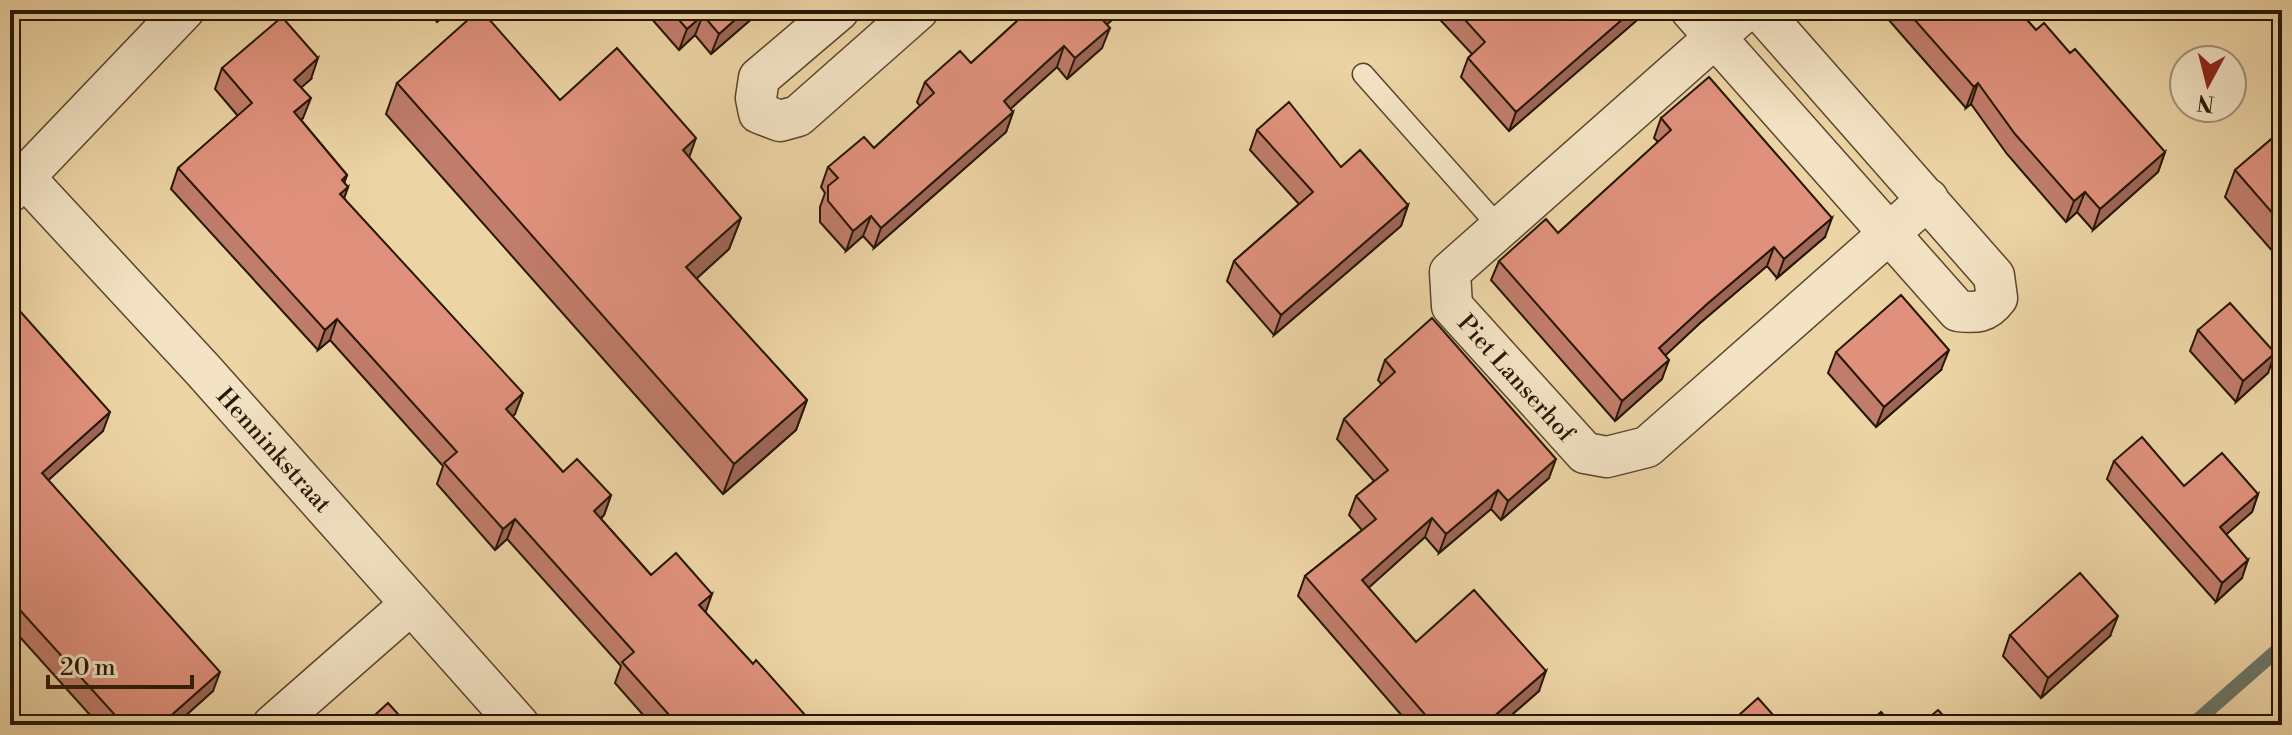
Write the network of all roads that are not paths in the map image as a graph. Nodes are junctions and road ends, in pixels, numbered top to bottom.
1 (184, 10) edge
2 (839, 10) edge
3 (918, 10) edge
4 (1746, 10) edge
5 (1760, 10) edge
6 (1703, 23) edge
7 (1363, 74) dead end
8 (17, 185) edge
9 (1928, 199) junction
10 (1500, 228) junction
11 (1887, 234) junction
12 (411, 604) junction
13 (273, 725) edge
14 (519, 725) edge

1 - 8 street
2 - 3 street
4 - 6 street, Piet Lanserhof
5 - 9 street
6 - 10 street, Piet Lanserhof
6 - 11 street
7 - 10 lane
8 - 12 street, Henninkstraat
9 - 11 street, Piet Lanserhof
9 - 11 street
10 - 11 street, Piet Lanserhof
12 - 13 street
12 - 14 street, Henninkstraat

